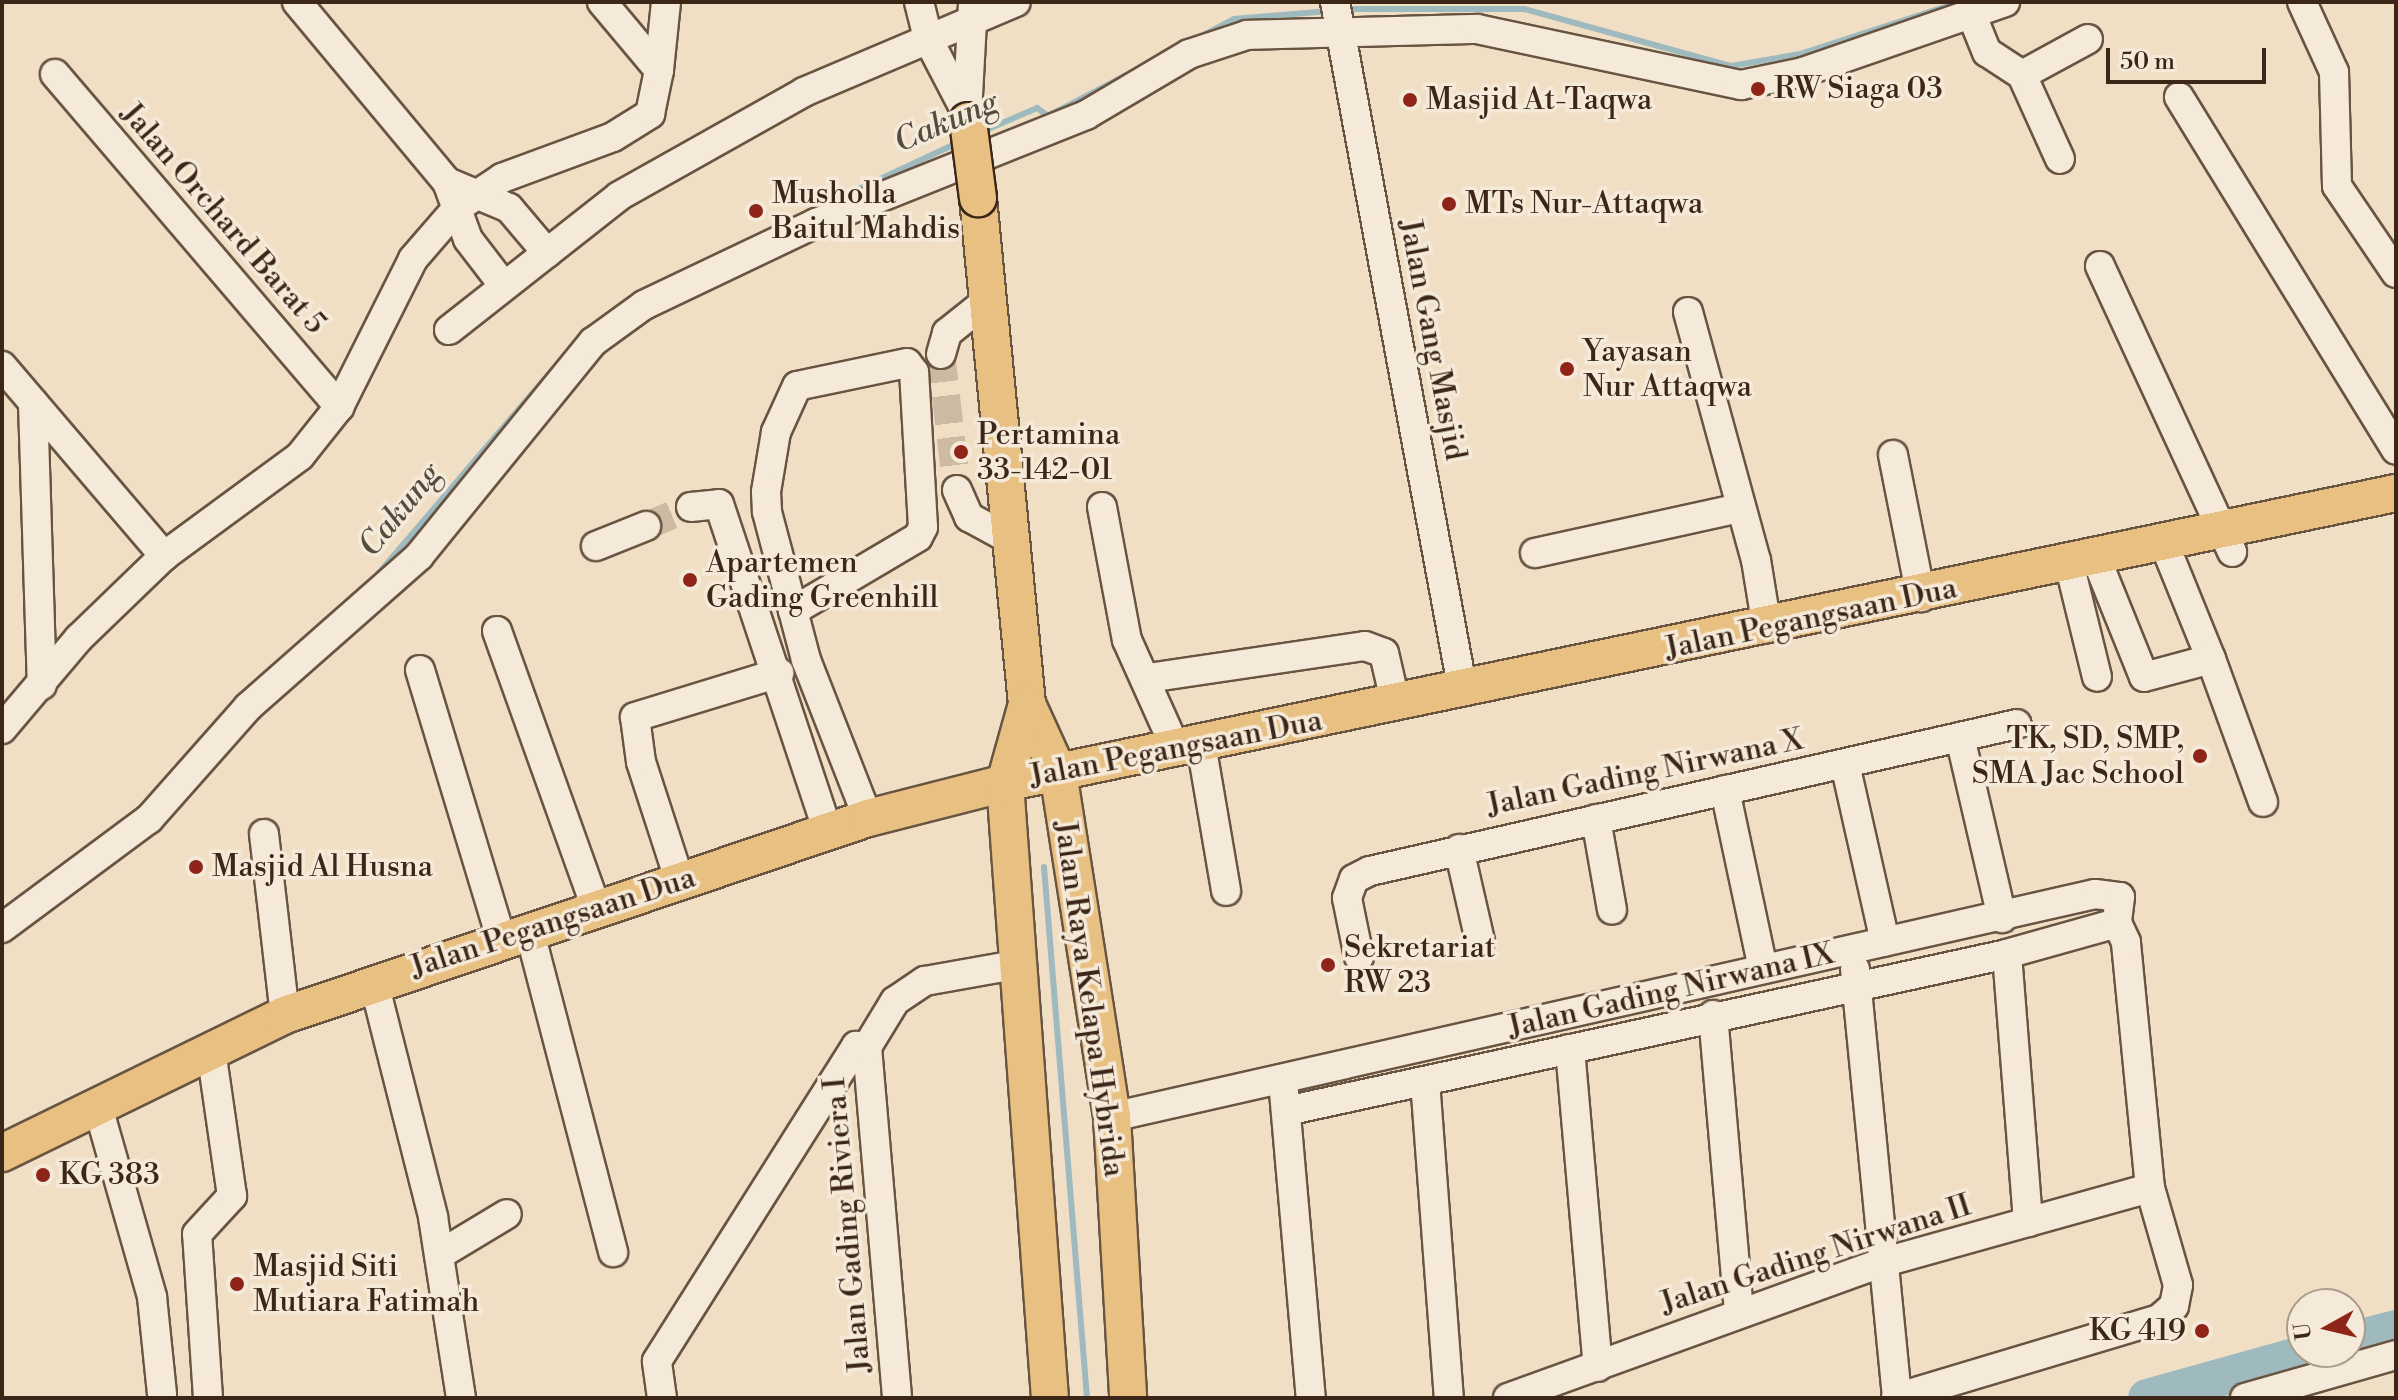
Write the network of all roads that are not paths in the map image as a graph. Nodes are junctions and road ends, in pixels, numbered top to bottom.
1 (297, 2) edge
2 (602, 2) edge
3 (666, 2) edge
4 (919, 2) edge
5 (1016, 2) edge
6 (2005, 2) edge
7 (2302, 2) edge
8 (973, 11) edge
9 (1337, 17) edge
10 (1973, 18) junction
11 (928, 39) junction
12 (2088, 39) dead end
13 (659, 70) junction
14 (55, 74) dead end
15 (2022, 75) junction
16 (2179, 97) dead end
17 (968, 117) junction
18 (2060, 159) dead end
19 (461, 194) junction
20 (547, 253) junction
21 (2100, 266) dead end
22 (2396, 273) edge
23 (504, 286) junction
24 (988, 300) junction
25 (1688, 312) dead end
26 (449, 330) dead end
27 (941, 354) tunnel mouth
28 (2, 366) edge
29 (33, 403) junction
30 (339, 407) junction
31 (2396, 450) edge
32 (1893, 455) dead end
33 (957, 490) tunnel mouth
34 (2396, 493) edge
35 (691, 507) tunnel mouth
36 (1102, 507) dead end
37 (1739, 508) junction
38 (646, 526) tunnel mouth
39 (1011, 540) junction
40 (2226, 542) junction
41 (2164, 543) junction
42 (596, 546) dead end
43 (1535, 553) dead end
44 (164, 556) junction
45 (2083, 561) junction
46 (1921, 597) junction
47 (793, 611) junction
48 (1767, 628) junction
49 (497, 631) dead end
50 (2211, 659) junction
51 (420, 670) dead end
52 (779, 673) junction
53 (2097, 677) dead end
54 (1148, 678) junction
55 (42, 685) junction
56 (1463, 691) junction
57 (1027, 704) junction
58 (1396, 705) junction
59 (2017, 724) dead end
60 (2, 729) edge
61 (1960, 737) junction
62 (1189, 747) junction
63 (1845, 764) junction
64 (1058, 772) junction
65 (1005, 783) junction
66 (1725, 790) junction
67 (968, 792) junction
68 (2263, 802) dead end
69 (868, 818) junction
70 (1064, 819) junction
71 (1596, 819) junction
72 (828, 832) junction
73 (264, 834) dead end
74 (1012, 848) junction
75 (1459, 849) junction
76 (680, 882) junction
77 (1226, 891) dead end
78 (596, 908) junction
79 (1612, 910) dead end
80 (2002, 918) junction
81 (2117, 923) junction
82 (2, 928) edge
83 (515, 934) junction
84 (1480, 941) dead end
85 (1885, 942) junction
86 (1853, 949) junction
87 (2007, 954) junction
88 (1359, 957) dead end
89 (1020, 964) junction
90 (1763, 969) junction
91 (374, 983) junction
92 (1856, 985) junction
93 (285, 1015) junction
94 (1713, 1015) junction
95 (867, 1047) junction
96 (1570, 1049) junction
97 (211, 1051) junction
98 (1282, 1079) junction
99 (1425, 1081) junction
100 (98, 1107) junction
101 (1286, 1111) junction
102 (1112, 1117) junction
103 (2, 1153) edge
104 (2150, 1188) junction
105 (507, 1214) dead end
106 (2028, 1222) junction
107 (613, 1252) dead end
108 (439, 1255) junction
109 (1881, 1263) junction
110 (1739, 1312) junction
111 (2396, 1355) edge
112 (1598, 1367) junction
113 (2324, 1387) edge
114 (162, 1394) dead end
115 (208, 1398) edge
116 (461, 1398) edge
117 (662, 1398) edge
118 (897, 1398) edge
119 (1050, 1398) edge
120 (1128, 1398) edge
121 (1311, 1398) edge
122 (1449, 1398) edge
123 (1508, 1398) edge
124 (1897, 1398) edge
125 (2245, 1398) edge

1 - 19 street
2 - 13 street
3 - 13 street
4 - 11 street
5 - 8 street
6 - 10 street
7 - 22 street
8 - 11 street
8 - 17 street
9 - 10 street
9 - 56 street, Jalan Gang Masjid
9 - 82 street
10 - 15 street
11 - 17 street
11 - 20 street
12 - 15 street
13 - 19 street
14 - 30 street, Jalan Orchard Barat 5
15 - 18 street
16 - 31 street
17 - 24 main road, Jalan Raya Kelapa Hybrida, bridge
19 - 20 street
19 - 23 street
19 - 30 street
20 - 23 street
21 - 40 street
23 - 26 street
24 - 27 street
24 - 39 main road, Jalan Raya Kelapa Hybrida
25 - 37 street
28 - 29 street
29 - 44 street
29 - 55 street
30 - 44 street
32 - 46 street
33 - 39 street
34 - 40 main road, Jalan Pegangsaan Dua
35 - 52 street
36 - 54 street
37 - 43 street
37 - 48 street
38 - 42 street
39 - 57 main road, Jalan Raya Kelapa Hybrida
40 - 41 main road, Jalan Pegangsaan Dua
41 - 45 main road, Jalan Pegangsaan Dua
41 - 50 street
44 - 55 street
45 - 46 main road, Jalan Pegangsaan Dua
45 - 50 street
45 - 53 street
46 - 48 main road, Jalan Pegangsaan Dua
47 - 47 street
47 - 69 street
48 - 56 main road, Jalan Pegangsaan Dua
49 - 78 street
50 - 68 street
51 - 83 street
52 - 72 street
52 - 76 street
54 - 58 street
54 - 62 street
55 - 60 street
56 - 58 main road, Jalan Pegangsaan Dua
57 - 64 main road, Jalan Raya Kelapa Hybrida
57 - 65 main road, Jalan Raya Kelapa Hybrida
58 - 62 main road, Jalan Pegangsaan Dua
59 - 61 street, Jalan Gading Nirwana X
61 - 63 street, Jalan Gading Nirwana X
61 - 80 street
62 - 64 main road, Jalan Pegangsaan Dua
62 - 77 street
63 - 66 street, Jalan Gading Nirwana X
63 - 85 street, Jalan Gading Nirwana X
64 - 65 main road, Jalan Pegangsaan Dua
64 - 70 main road, Jalan Raya Kelapa Hybrida
65 - 67 main road, Jalan Pegangsaan Dua
65 - 74 main road, Jalan Raya Kelapa Hybrida
66 - 71 street, Jalan Gading Nirwana X
66 - 90 street
67 - 69 main road, Jalan Pegangsaan Dua
67 - 74 main road
69 - 72 main road, Jalan Pegangsaan Dua
70 - 74 main road
70 - 102 main road, Jalan Raya Kelapa Hybrida
71 - 75 street, Jalan Gading Nirwana X
71 - 79 street
72 - 76 main road, Jalan Pegangsaan Dua
73 - 93 street
74 - 89 main road, Jalan Raya Kelapa Hybrida
75 - 84 street, Jalan Gading Nirwana X
75 - 88 street, Jalan Gading Nirwana X
76 - 78 main road, Jalan Pegangsaan Dua
78 - 83 main road, Jalan Pegangsaan Dua
80 - 81 street
80 - 85 street
81 - 87 street
81 - 104 street
83 - 91 main road, Jalan Pegangsaan Dua
83 - 107 street
85 - 86 street
86 - 90 street, Jalan Gading Nirwana IX
86 - 92 street, Jalan Gading Nirwana IX
87 - 92 street
87 - 106 street
89 - 95 street
89 - 119 main road, Jalan Raya Kelapa Hybrida
90 - 98 street, Jalan Gading Nirwana IX
91 - 93 main road, Jalan Pegangsaan Dua
91 - 108 street
92 - 94 street, Jalan Gading Nirwana IX
92 - 109 street
93 - 97 main road, Jalan Pegangsaan Dua
94 - 96 street, Jalan Gading Nirwana IX
94 - 110 street
95 - 117 street
95 - 118 street, Jalan Gading Riviera I
96 - 99 street, Jalan Gading Nirwana IX
96 - 112 street
97 - 100 main road, Jalan Pegangsaan Dua
97 - 115 street
98 - 101 street
98 - 102 street, Jalan Gading Nirwana IX
99 - 101 street, Jalan Gading Nirwana IX
99 - 122 street
100 - 103 main road, Jalan Pegangsaan Dua
100 - 114 street
101 - 121 street
102 - 120 main road, Jalan Raya Kelapa Hybrida
104 - 106 street, Jalan Gading Nirwana II
104 - 124 street
105 - 108 street
106 - 109 street, Jalan Gading Nirwana II
108 - 116 street
109 - 110 street, Jalan Gading Nirwana II
109 - 124 street
110 - 112 street, Jalan Gading Nirwana II
111 - 113 street
112 - 123 street, Jalan Gading Nirwana II
113 - 125 street

